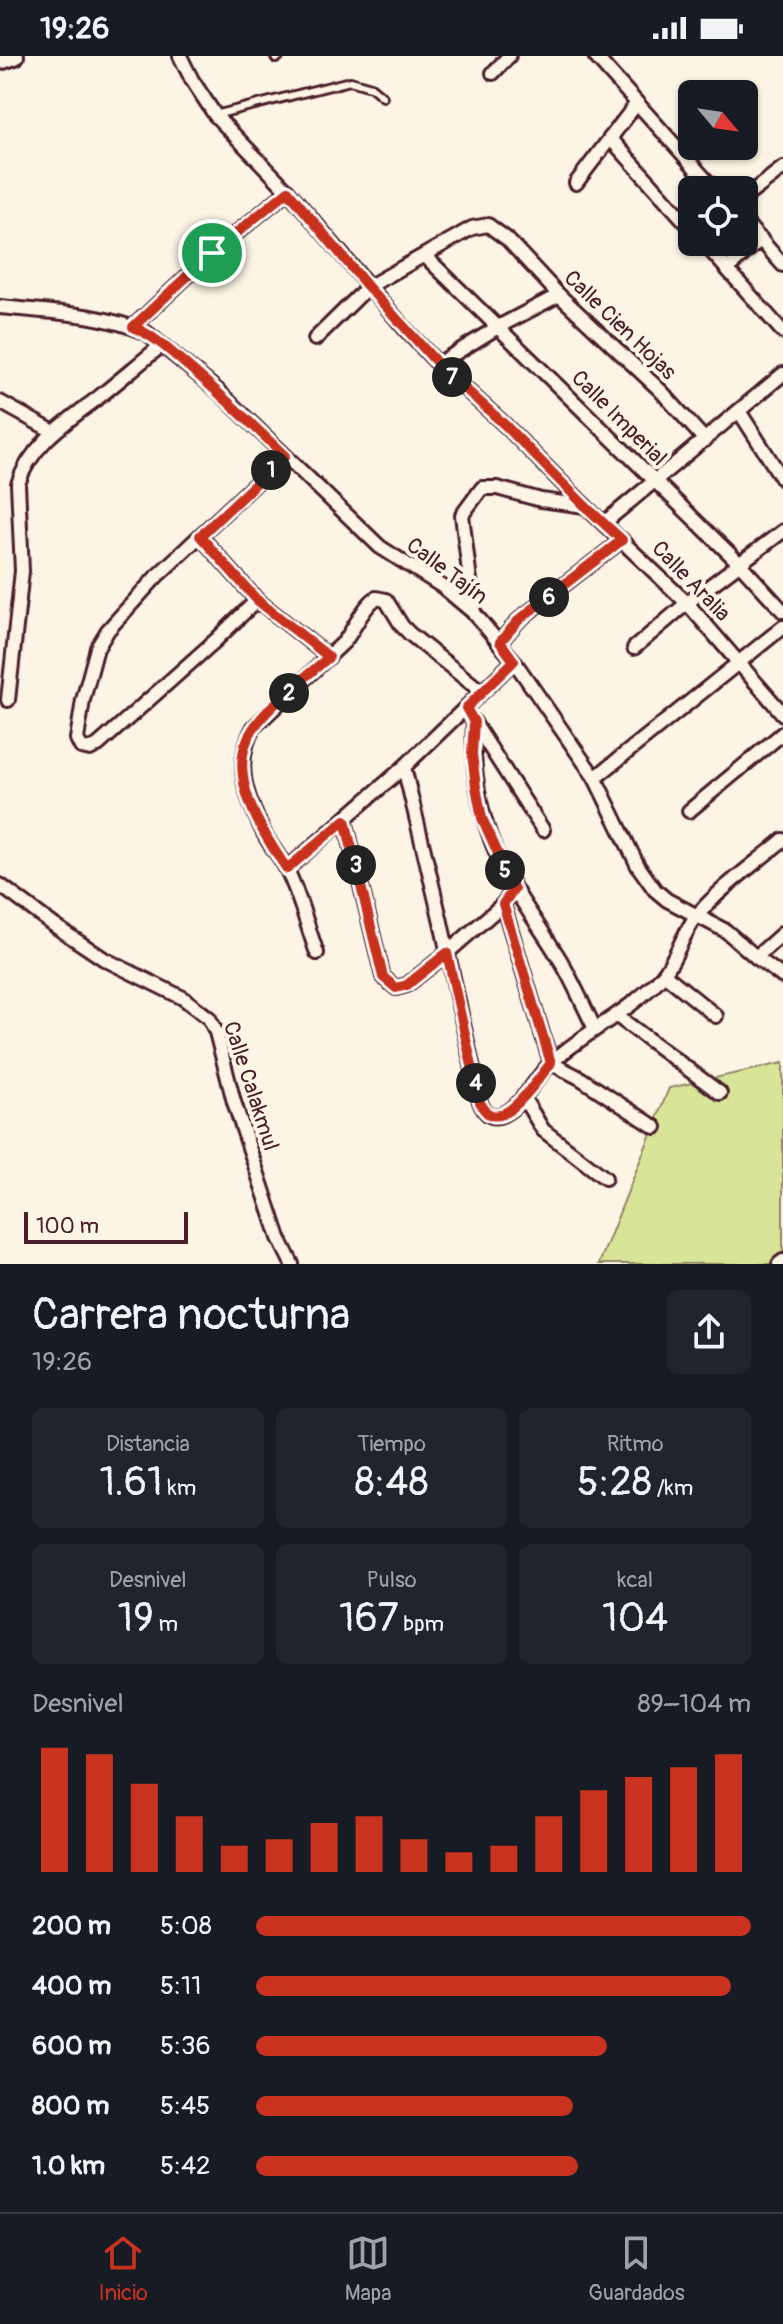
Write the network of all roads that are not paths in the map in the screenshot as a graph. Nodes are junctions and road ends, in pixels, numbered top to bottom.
1 (15, 56) edge
2 (180, 56) edge
3 (274, 56) edge
4 (280, 56) edge
5 (509, 56) edge
6 (595, 56) edge
7 (0, 61) edge
8 (493, 73) dead end
9 (383, 97) dead end
10 (637, 103) junction
11 (215, 115) junction
12 (610, 138) junction
13 (783, 168) edge
14 (702, 176) edge
15 (576, 183) dead end
16 (758, 187) edge
17 (288, 191) junction
18 (678, 213) edge
19 (758, 236) edge
20 (761, 239) junction
21 (425, 256) junction
22 (715, 256) edge
23 (783, 265) edge
24 (727, 269) junction
25 (368, 287) junction
26 (559, 295) junction
27 (0, 307) edge
28 (133, 327) junction
29 (498, 327) junction
30 (783, 332) edge
31 (315, 339) dead end
32 (162, 345) junction
33 (438, 364) junction
34 (778, 378) edge
35 (783, 394) edge
36 (0, 402) edge
37 (739, 411) junction
38 (54, 432) junction
39 (705, 440) junction
40 (285, 456) junction
41 (654, 480) junction
42 (783, 480) edge
43 (585, 506) junction
44 (604, 523) junction
45 (783, 531) edge
46 (200, 536) junction
47 (622, 540) junction
48 (740, 564) junction
49 (257, 600) junction
50 (687, 603) junction
51 (783, 611) edge
52 (474, 613) junction
53 (783, 627) edge
54 (500, 642) junction
55 (634, 648) dead end
56 (329, 657) junction
57 (514, 661) junction
58 (739, 661) junction
59 (482, 692) junction
60 (8, 700) dead end
61 (466, 708) junction
62 (783, 714) edge
63 (474, 722) junction
64 (783, 733) edge
65 (404, 767) junction
66 (595, 778) junction
67 (689, 811) dead end
68 (345, 820) junction
69 (543, 830) dead end
70 (783, 840) edge
71 (287, 869) junction
72 (0, 885) edge
73 (514, 889) junction
74 (503, 904) junction
75 (697, 915) junction
76 (783, 933) edge
77 (317, 953) dead end
78 (447, 953) junction
79 (756, 957) junction
80 (664, 974) junction
81 (783, 977) edge
82 (617, 1016) junction
83 (716, 1016) dead end
84 (595, 1029) junction
85 (551, 1063) junction
86 (720, 1093) dead end
87 (523, 1097) junction
88 (655, 1127) dead end
89 (605, 1178) dead end
90 (292, 1264) edge

1 - 7 main road
2 - 11 street, Calle Aralia
3 - 4 lane
5 - 8 street
6 - 10 street
9 - 11 lane
10 - 12 street
10 - 14 street
11 - 17 street, Calle Aralia
12 - 15 street
12 - 18 street
13 - 16 street
17 - 25 street, Calle Aralia
17 - 28 street
19 - 20 street
20 - 23 street
20 - 24 street
21 - 25 street
21 - 26 street, Calle Cien Hojas
21 - 29 street, Calle Imperial
22 - 24 street
24 - 30 street
25 - 31 street
25 - 33 street, Calle Aralia
26 - 29 street
26 - 39 street, Calle Cien Hojas
27 - 28 street, Calle Tajín
28 - 32 street, Calle Tajín
29 - 33 street
29 - 41 street, Calle Imperial
32 - 38 street
32 - 40 street, Calle Tajín
33 - 43 street, Calle Aralia
34 - 35 street
34 - 37 street
36 - 38 street
37 - 39 street
37 - 42 street
38 - 60 street
39 - 41 street
40 - 46 street
40 - 52 street, Calle Tajín
41 - 44 street
41 - 48 street, Calle Imperial
43 - 44 street, Calle Aralia
43 - 52 street
44 - 47 street, Calle Aralia
45 - 48 street
46 - 49 street
46 - 49 street
47 - 50 street, Calle Aralia
47 - 54 street
48 - 50 street
48 - 51 street, Calle Imperial
49 - 56 street
50 - 55 street
50 - 58 street, Calle Aralia
52 - 54 street, Calle Tajín
53 - 58 street
54 - 57 street, Calle Tajín
56 - 59 street
56 - 71 street
57 - 59 street
57 - 66 street, Calle Tajín
58 - 62 street, Calle Aralia
58 - 66 street
59 - 61 street
61 - 63 street
61 - 65 street
63 - 69 street
63 - 73 street
64 - 67 street
65 - 68 street
65 - 78 street
66 - 75 street, Calle Tajín
68 - 71 street
68 - 78 street
70 - 75 street
71 - 77 street
72 - 90 street, Calle Calakmul
73 - 74 street
73 - 84 street
74 - 78 street
74 - 85 street
75 - 79 street, Calle Tajín
75 - 80 street
76 - 79 street
78 - 87 street
79 - 81 street, Calle Tajín
80 - 82 street
80 - 83 street
82 - 84 street
82 - 86 street
84 - 85 street
85 - 87 street
85 - 88 street
87 - 89 street

